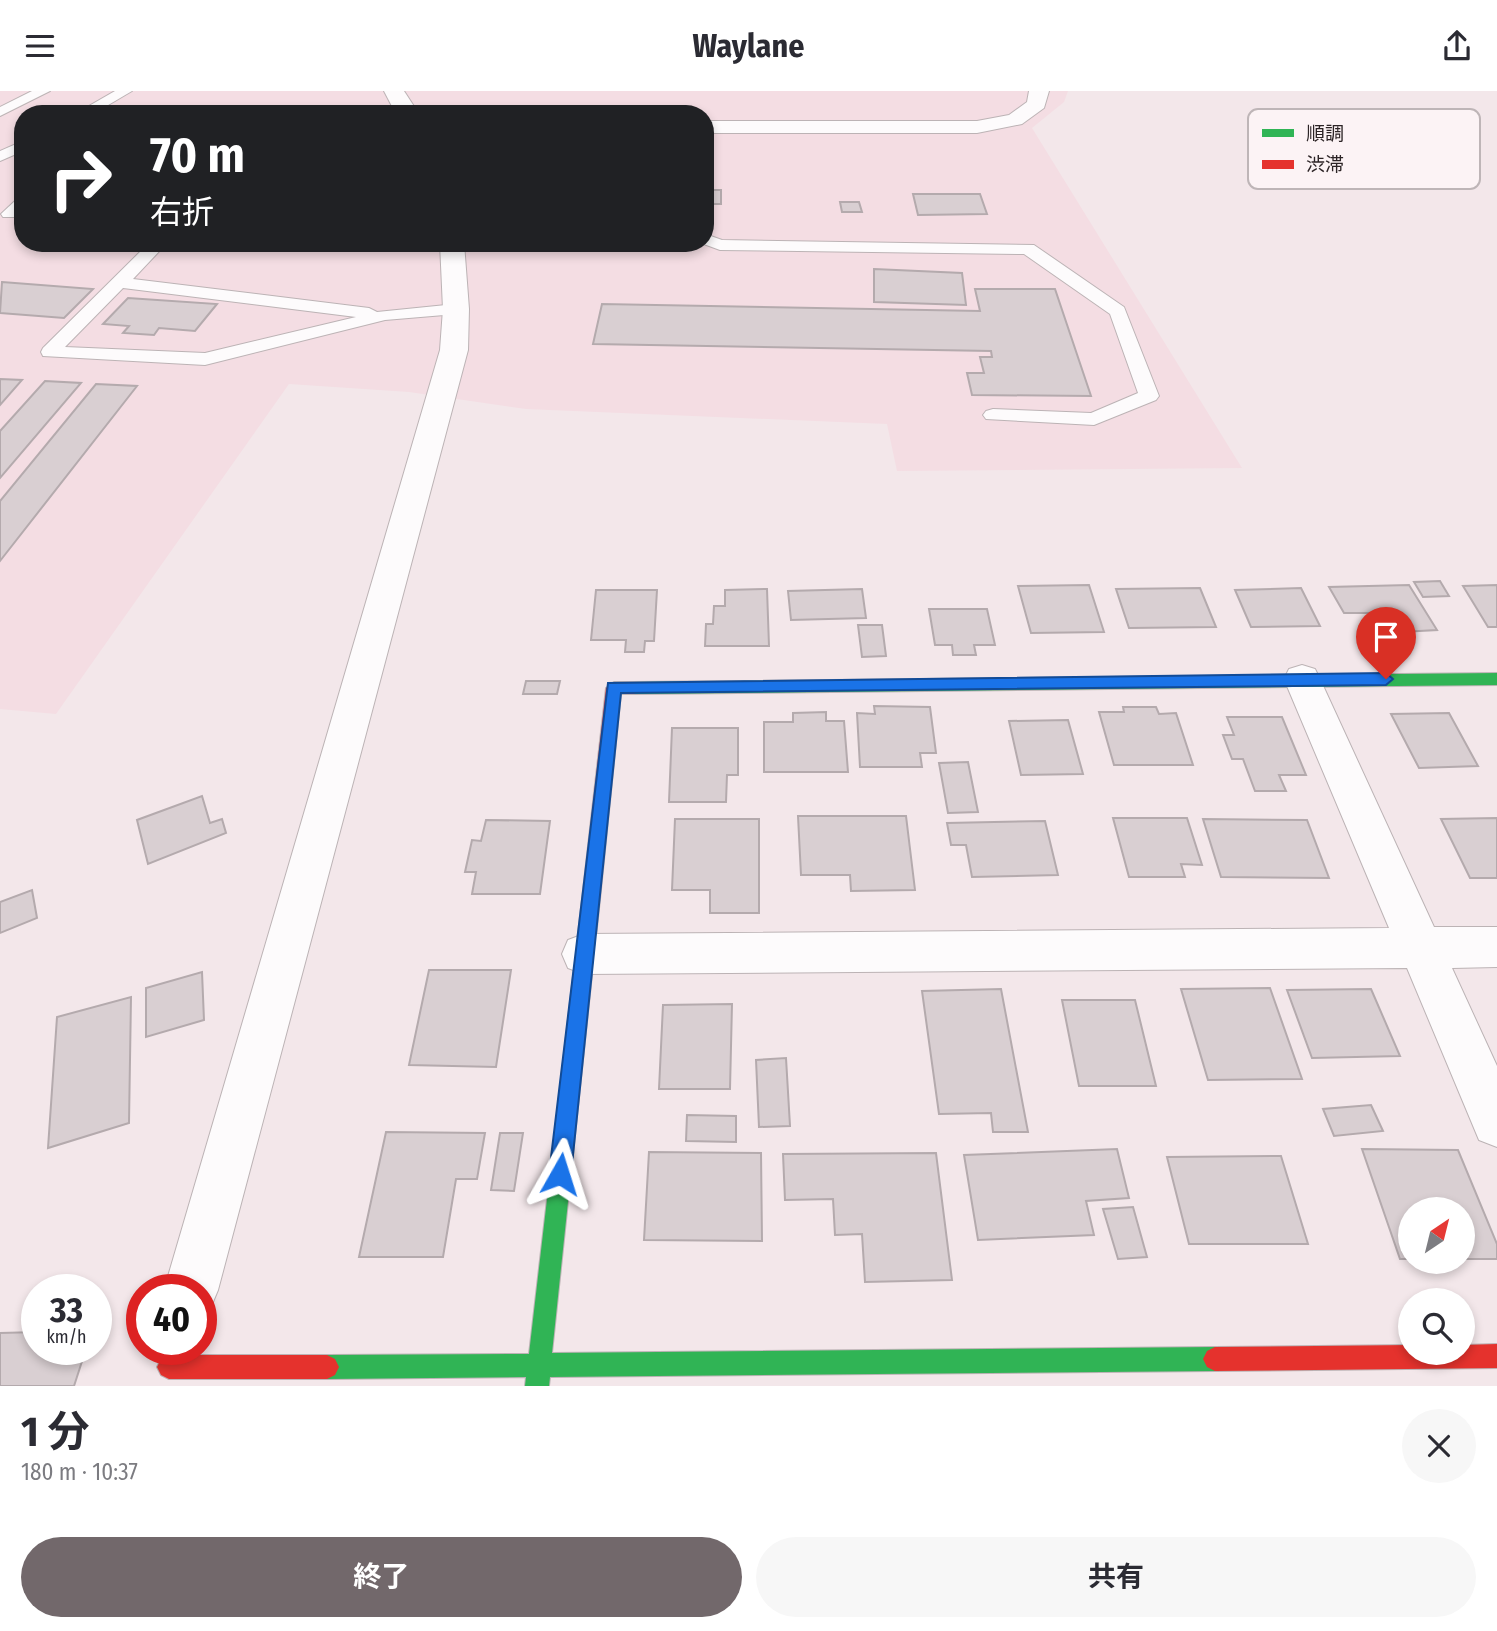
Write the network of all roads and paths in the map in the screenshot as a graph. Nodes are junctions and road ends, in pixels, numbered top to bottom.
1 (43, 91) edge
2 (125, 91) edge
3 (1039, 91) edge
4 (254, 98) dead end
5 (14, 105) edge
6 (99, 105) edge
7 (247, 105) edge
8 (714, 127) edge
9 (14, 209) edge
10 (9, 213) dead end
11 (714, 243) edge
12 (150, 252) edge
13 (453, 252) edge
14 (122, 282) junction
15 (456, 309) junction
16 (385, 315) junction
17 (993, 415) dead end
18 (1302, 679) junction
19 (1497, 679) edge
20 (1497, 947) edge
21 (1419, 948) junction
22 (584, 954) junction
23 (1497, 1122) edge
24 (195, 1274) edge
25 (1497, 1356) edge
26 (539, 1366) junction
27 (169, 1367) edge
28 (537, 1386) edge

1 - 5 lane
2 - 6 lane
3 - 8 street
4 - 7 lane
9 - 10 lane
11 - 17 lane
12 - 14 lane
13 - 15 street
14 - 16 lane
14 - 16 lane
15 - 16 lane
15 - 24 street
18 - 19 street
18 - 21 street
18 - 22 street
20 - 21 street
21 - 22 street
21 - 23 street
22 - 26 street
25 - 26 street
26 - 27 street
26 - 28 street

